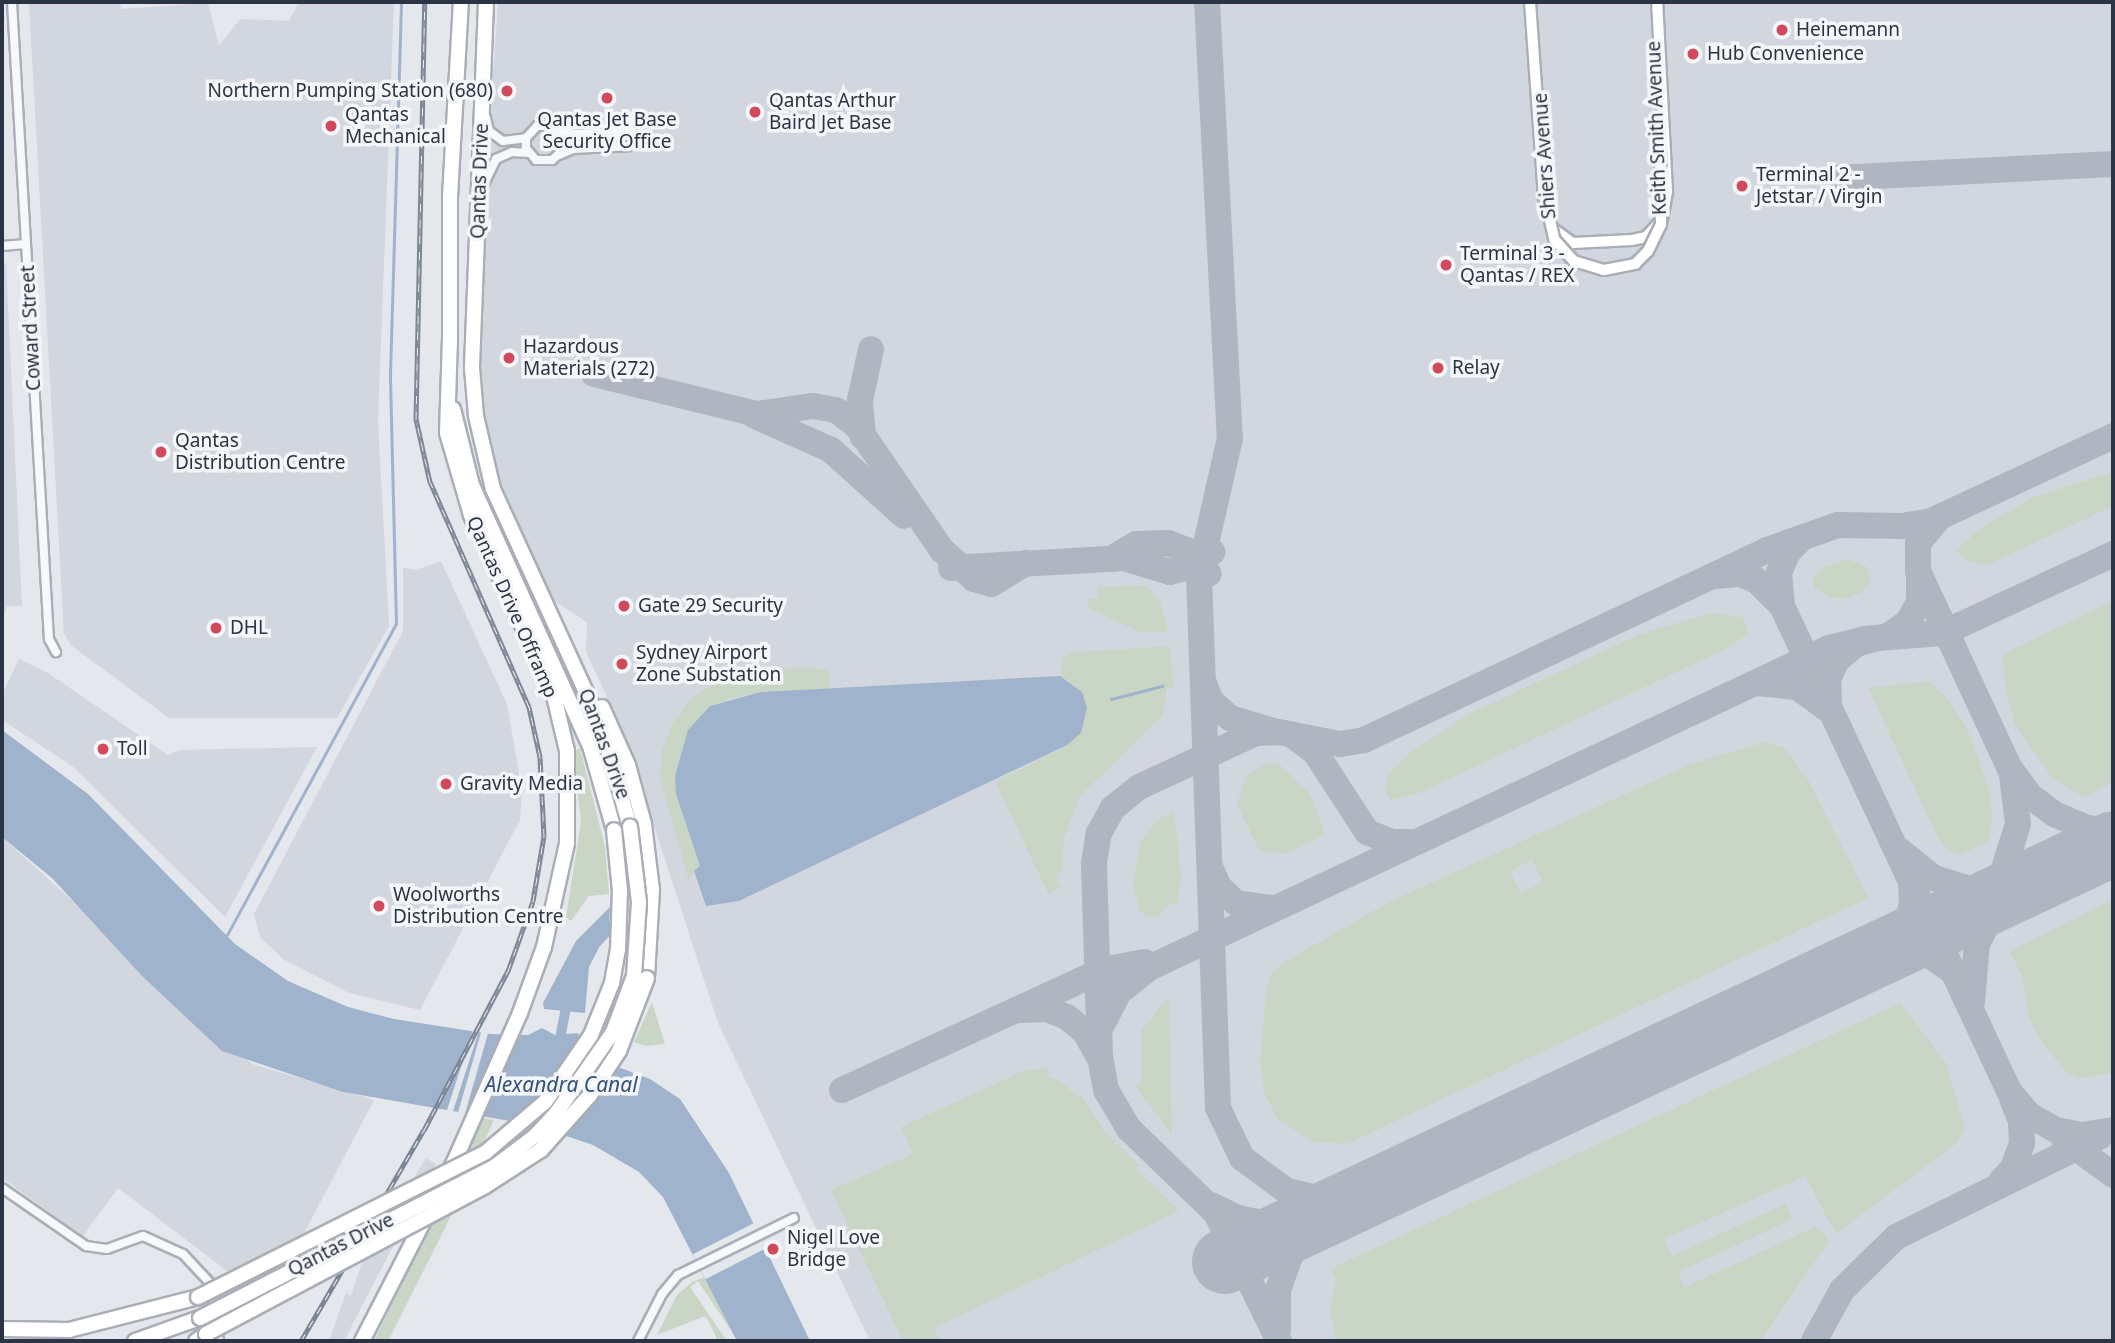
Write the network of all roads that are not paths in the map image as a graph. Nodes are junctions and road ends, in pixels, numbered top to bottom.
1 (12, 2) edge
2 (461, 2) edge
3 (486, 2) edge
4 (1533, 2) edge
5 (1654, 2) edge
6 (483, 97) junction
7 (557, 130) junction
8 (526, 138) junction
9 (528, 153) junction
10 (557, 157) junction
11 (1667, 202) joint
12 (479, 207) junction
13 (26, 244) junction
14 (2, 246) edge
15 (1648, 251) joint
16 (450, 335) junction
17 (56, 652) dead end
18 (637, 825) junction
19 (2, 1188) edge
20 (794, 1218) dead end
21 (198, 1297) junction
22 (200, 1318) junction
23 (2, 1329) edge
24 (207, 1339) edge
25 (60, 1341) edge
26 (135, 1341) edge
27 (155, 1341) edge
28 (362, 1341) edge
29 (638, 1341) edge

1 - 13 street, Coward Street
2 - 16 highway, Qantas Drive
3 - 6 highway, Qantas Drive
4 - 11 street, Shiers Avenue
4 - 15 street, Shiers Avenue, bridge
5 - 11 street, Keith Smith Avenue
5 - 15 street, Keith Smith Avenue, bridge
6 - 8 street
6 - 12 highway, Qantas Drive
7 - 8 street
7 - 10 street
7 - 10 street
8 - 9 street
9 - 10 street
9 - 12 street
12 - 18 highway, Qantas Drive
13 - 14 street
13 - 17 street, Coward Street
16 - 21 highway, Qantas Drive, bridge
16 - 28 highway, Qantas Drive Offramp
18 - 22 highway, Qantas Drive, bridge
18 - 24 highway, bridge
19 - 24 street
20 - 29 street
21 - 23 highway
21 - 25 highway
22 - 26 highway
22 - 27 highway

